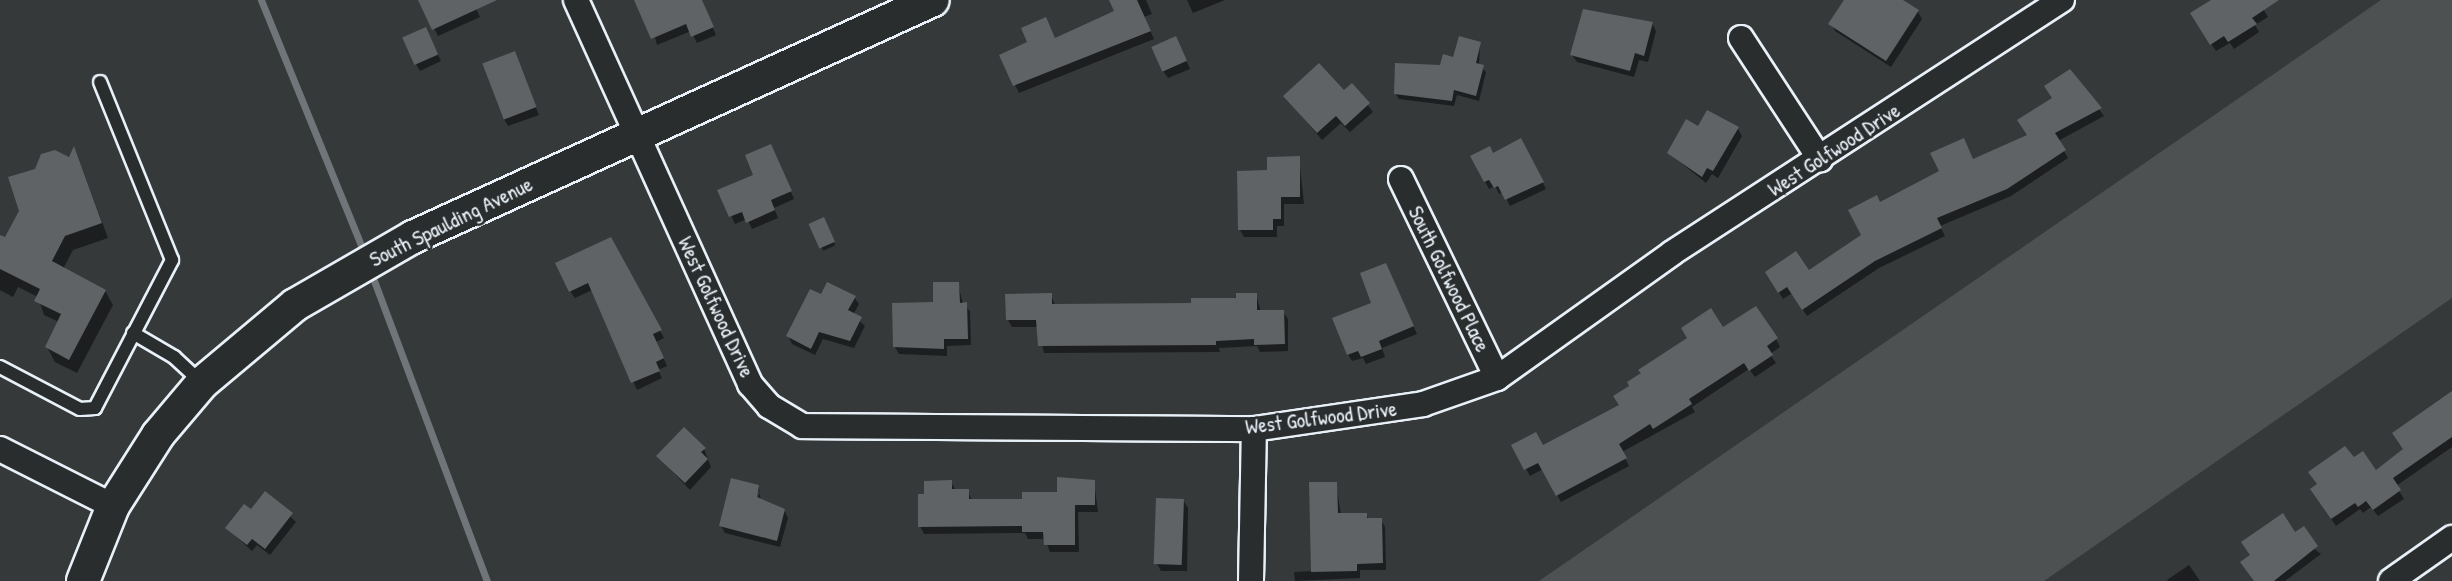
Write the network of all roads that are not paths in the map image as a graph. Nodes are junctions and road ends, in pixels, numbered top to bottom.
1 (576, 0) edge
2 (933, 0) edge
3 (2063, 0) edge
4 (1741, 38) dead end
5 (100, 82) dead end
6 (638, 135) junction
7 (1820, 159) junction
8 (1401, 179) dead end
9 (133, 333) junction
10 (0, 367) edge
11 (1497, 378) junction
12 (202, 383) junction
13 (1254, 429) junction
14 (0, 449) edge
15 (113, 506) junction
16 (2452, 538) edge
17 (83, 581) edge
18 (1251, 581) edge
19 (2391, 581) edge

1 - 6 street, West Golfwood Drive
2 - 6 street, South Spaulding Avenue
3 - 7 street, West Golfwood Drive
4 - 7 street
5 - 9 lane
6 - 12 street, South Spaulding Avenue
6 - 13 street, West Golfwood Drive
7 - 11 street, West Golfwood Drive
8 - 11 street, South Golfwood Place
9 - 10 lane
9 - 12 lane
11 - 13 street, West Golfwood Drive
12 - 15 street, South Spaulding Avenue
13 - 18 street
14 - 15 street
15 - 17 street, South Spaulding Avenue
16 - 19 street

